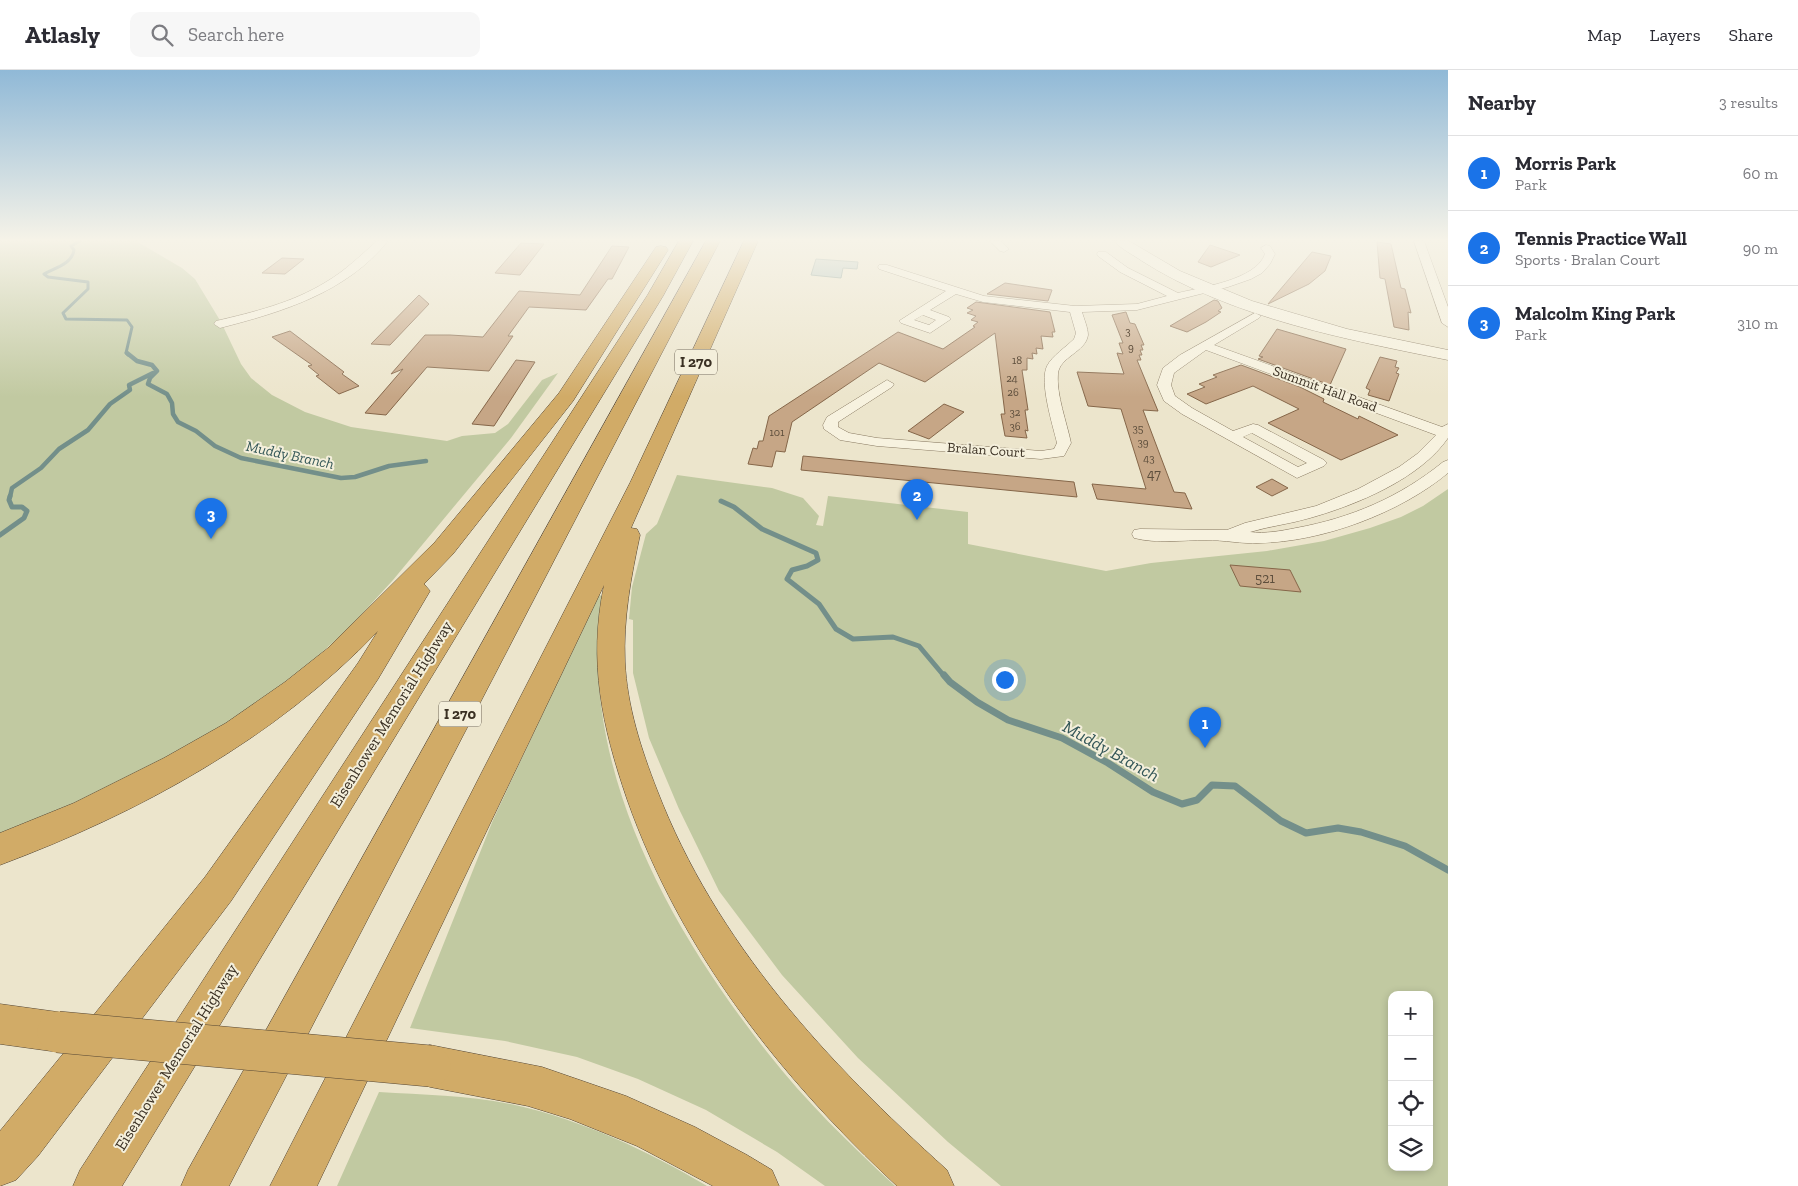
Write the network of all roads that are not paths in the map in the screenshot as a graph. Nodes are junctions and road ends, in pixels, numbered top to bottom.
1 (312, 293) edge
2 (635, 293) edge
3 (657, 293) edge
4 (685, 293) edge
5 (727, 293) edge
6 (951, 293) edge
7 (963, 293) edge
8 (1169, 293) edge
9 (1192, 293) edge
10 (1223, 293) edge
11 (1229, 293) edge
12 (1437, 293) edge
13 (1177, 297) junction
14 (1074, 309) junction
15 (922, 311) dead end
16 (1255, 316) dead end
17 (1448, 323) edge
18 (220, 324) dead end
19 (1205, 346) junction
20 (1448, 348) edge
21 (1448, 355) edge
22 (887, 384) dead end
23 (1447, 432) edge
24 (1232, 436) junction
25 (1448, 465) edge
26 (641, 483) junction
27 (1140, 534) dead end
28 (1228, 535) junction
29 (444, 548) junction
30 (0, 849) edge
31 (0, 1024) edge
32 (0, 1164) edge
33 (96, 1186) edge
34 (204, 1186) edge
35 (293, 1186) edge
36 (756, 1186) edge
37 (931, 1186) edge

1 - 18 street
2 - 29 highway
3 - 33 highway, Eisenhower Memorial Highway
4 - 34 highway, I 270
5 - 26 highway, I 270
6 - 15 street
7 - 14 street
8 - 13 street
9 - 13 street
10 - 21 street
11 - 20 street
12 - 17 street
13 - 14 street
14 - 22 street, Bralan Court
16 - 19 street
19 - 23 street, Summit Hall Road
19 - 24 street
23 - 28 street, Summit Hall Road
24 - 24 street
25 - 28 street, Summit Hall Road
26 - 35 highway, I 270
26 - 37 highway
27 - 28 street, Summit Hall Road
29 - 30 highway
29 - 32 highway
31 - 36 highway, bridge

